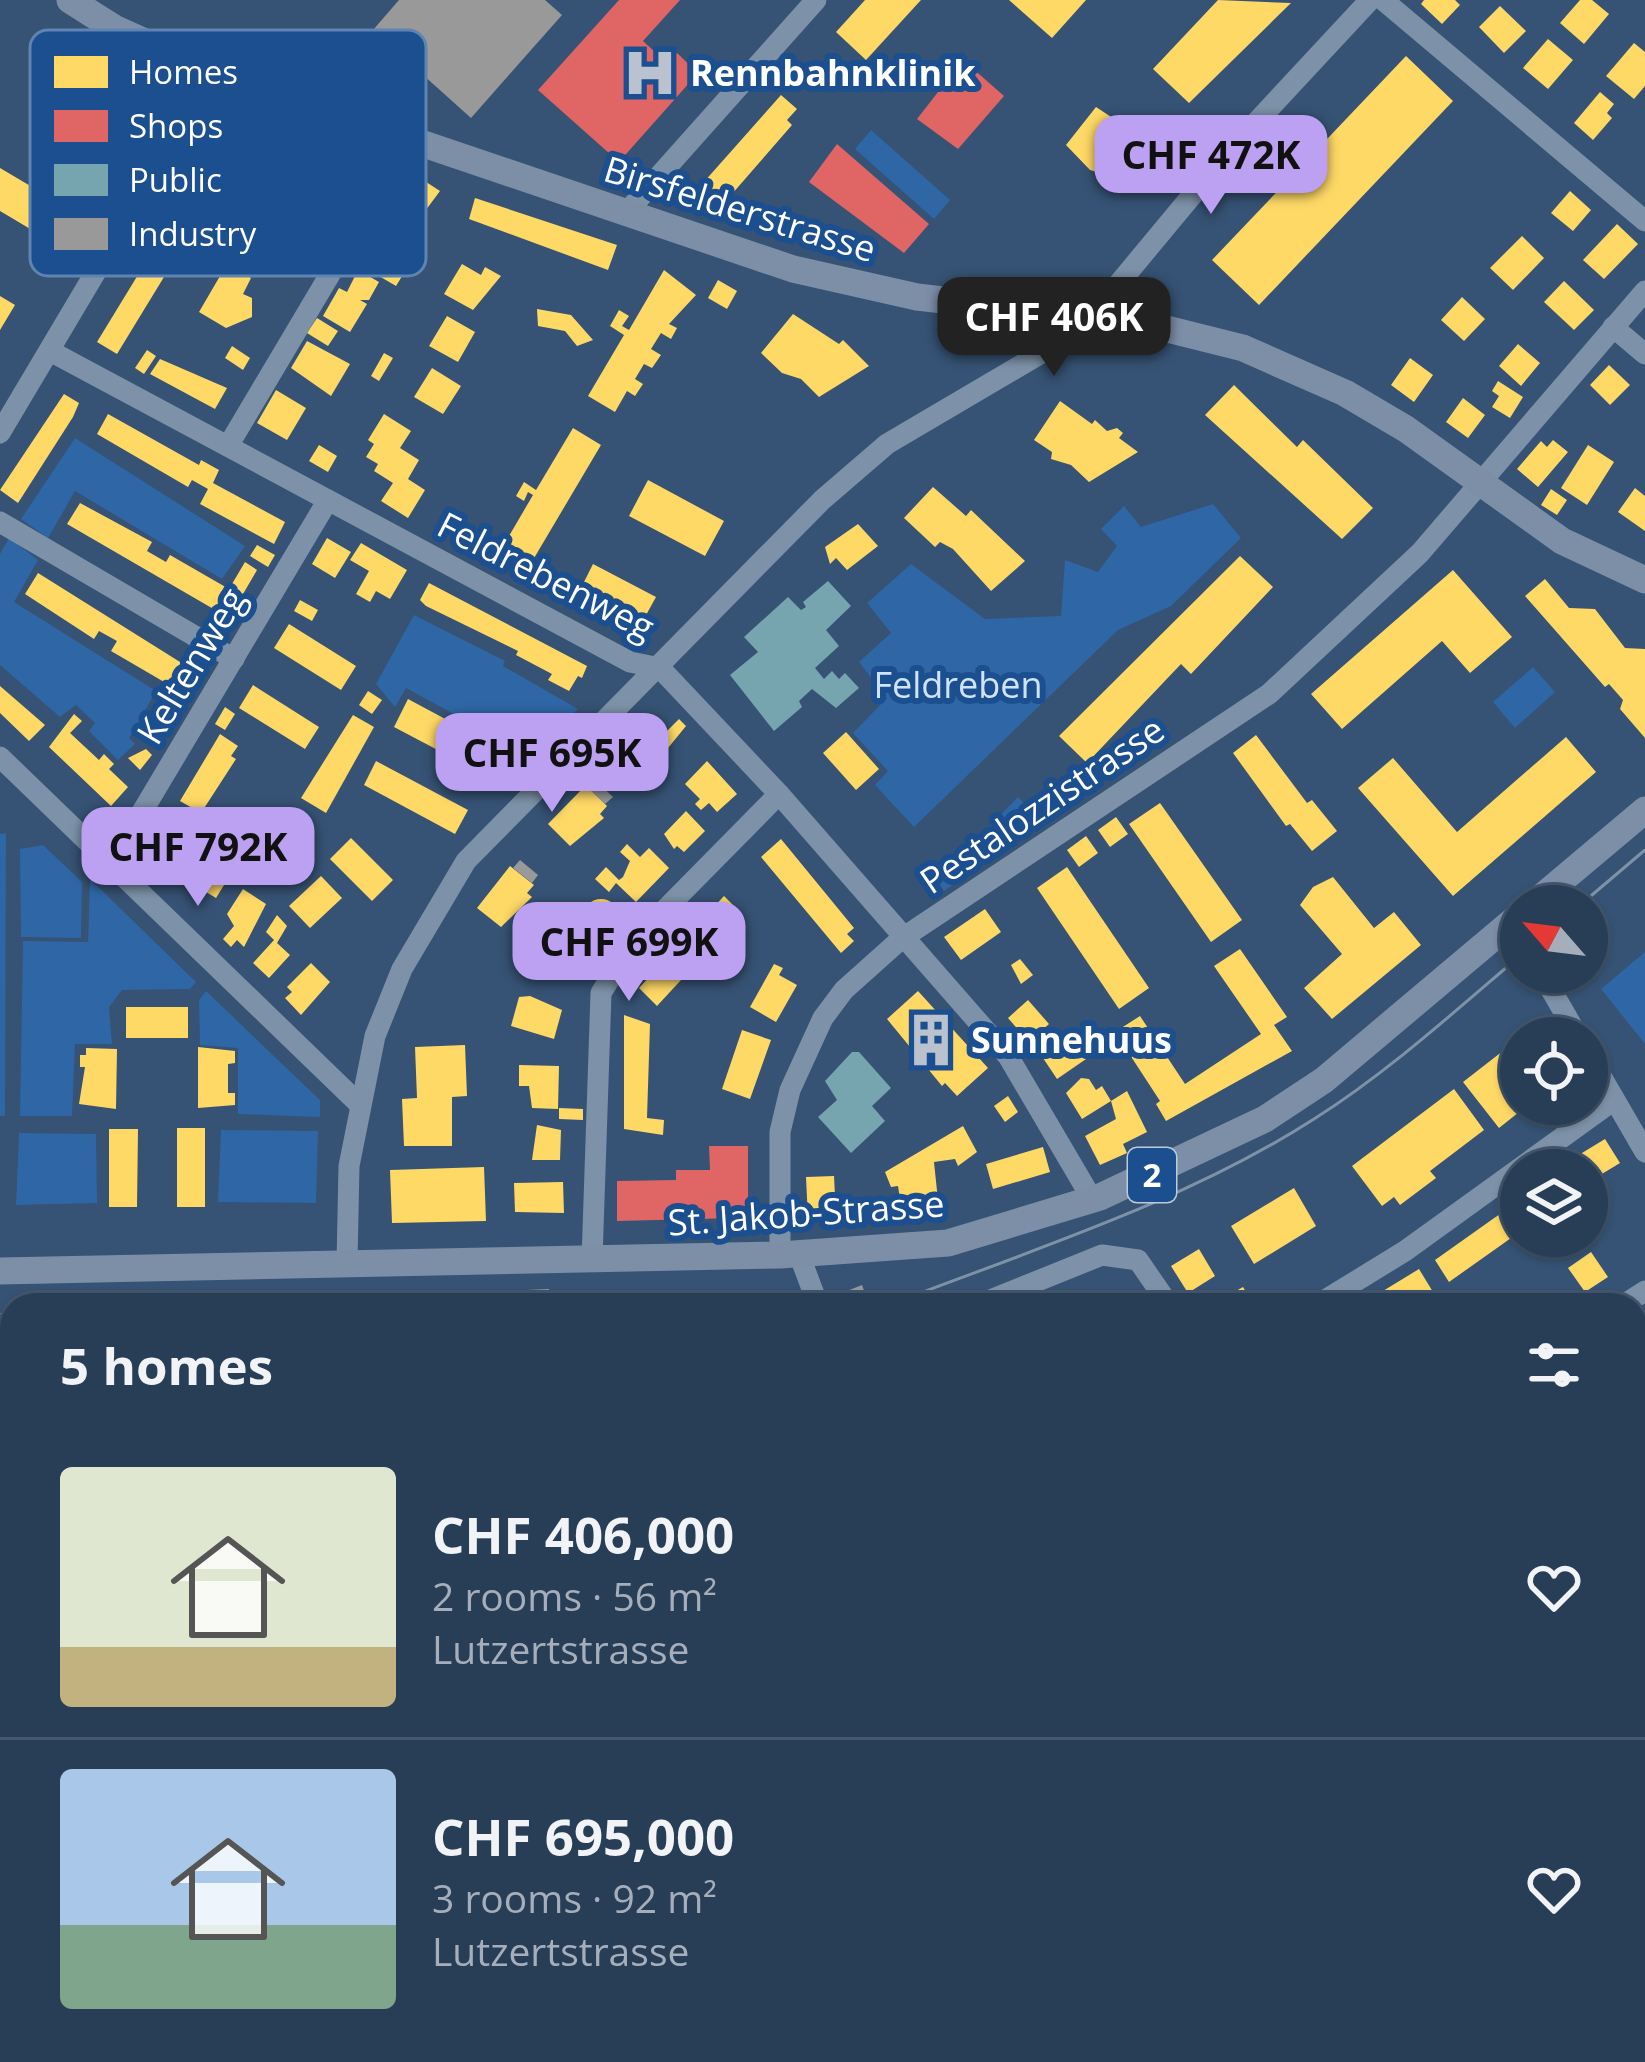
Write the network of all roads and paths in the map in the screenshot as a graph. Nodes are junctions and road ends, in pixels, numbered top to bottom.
1 (70, 0) edge
2 (783, 0) edge
3 (1370, 0) edge
4 (1383, 0) edge
5 (808, 9) edge
6 (118, 30) edge
7 (426, 143) edge
8 (626, 213) junction
9 (1645, 221) edge
10 (94, 276) edge
11 (329, 276) edge
12 (1645, 291) edge
13 (1091, 317) junction
14 (1613, 327) junction
15 (50, 351) junction
16 (1645, 354) edge
17 (0, 433) edge
18 (228, 446) junction
19 (1478, 481) junction
20 (328, 500) junction
21 (0, 522) edge
22 (1645, 580) edge
23 (234, 658) junction
24 (660, 668) junction
25 (0, 757) edge
26 (779, 794) junction
27 (1645, 810) edge
28 (110, 865) junction
29 (1556, 885) edge
30 (1500, 932) edge
31 (901, 939) junction
32 (1608, 1089) edge
33 (1614, 1100) junction
34 (357, 1102) junction
35 (1645, 1152) edge
36 (1092, 1199) junction
37 (789, 1254) junction
38 (592, 1260) junction
39 (347, 1262) junction
40 (0, 1271) edge
41 (811, 1293) edge
42 (1008, 1293) edge
43 (1160, 1293) edge
44 (1337, 1293) edge

1 - 6 main road, Birsfelderstrasse
2 - 5 street
3 - 13 street
4 - 9 street
5 - 8 street
7 - 8 main road, Birsfelderstrasse
8 - 13 main road, Birsfelderstrasse
10 - 15 street
11 - 18 street
12 - 14 street, Pestalozzistrasse
13 - 19 main road, Birsfelderstrasse
13 - 24 street
14 - 16 street
14 - 19 street, Pestalozzistrasse
15 - 17 street
15 - 18 street, Feldrebenweg
18 - 20 street, Feldrebenweg
19 - 22 main road, Birsfelderstrasse
19 - 31 street, Pestalozzistrasse
20 - 23 street, Keltenweg
20 - 24 street, Feldrebenweg
21 - 23 street
23 - 28 street, Keltenweg
24 - 26 street, Feldrebenweg
24 - 34 street
25 - 28 street
26 - 31 street, Feldrebenweg
26 - 38 street
27 - 29 main road
28 - 34 street
30 - 36 main road, St. Jakob-Strasse / 2
31 - 36 street, Feldrebenweg
31 - 37 street, Pestalozzistrasse
32 - 33 street
33 - 35 street
33 - 44 street
34 - 39 street
36 - 37 main road, St. Jakob-Strasse / 2
37 - 38 main road, St. Jakob-Strasse / 2
37 - 41 street
38 - 39 main road, St. Jakob-Strasse / 2
39 - 40 main road, St. Jakob-Strasse / 2
42 - 43 street

